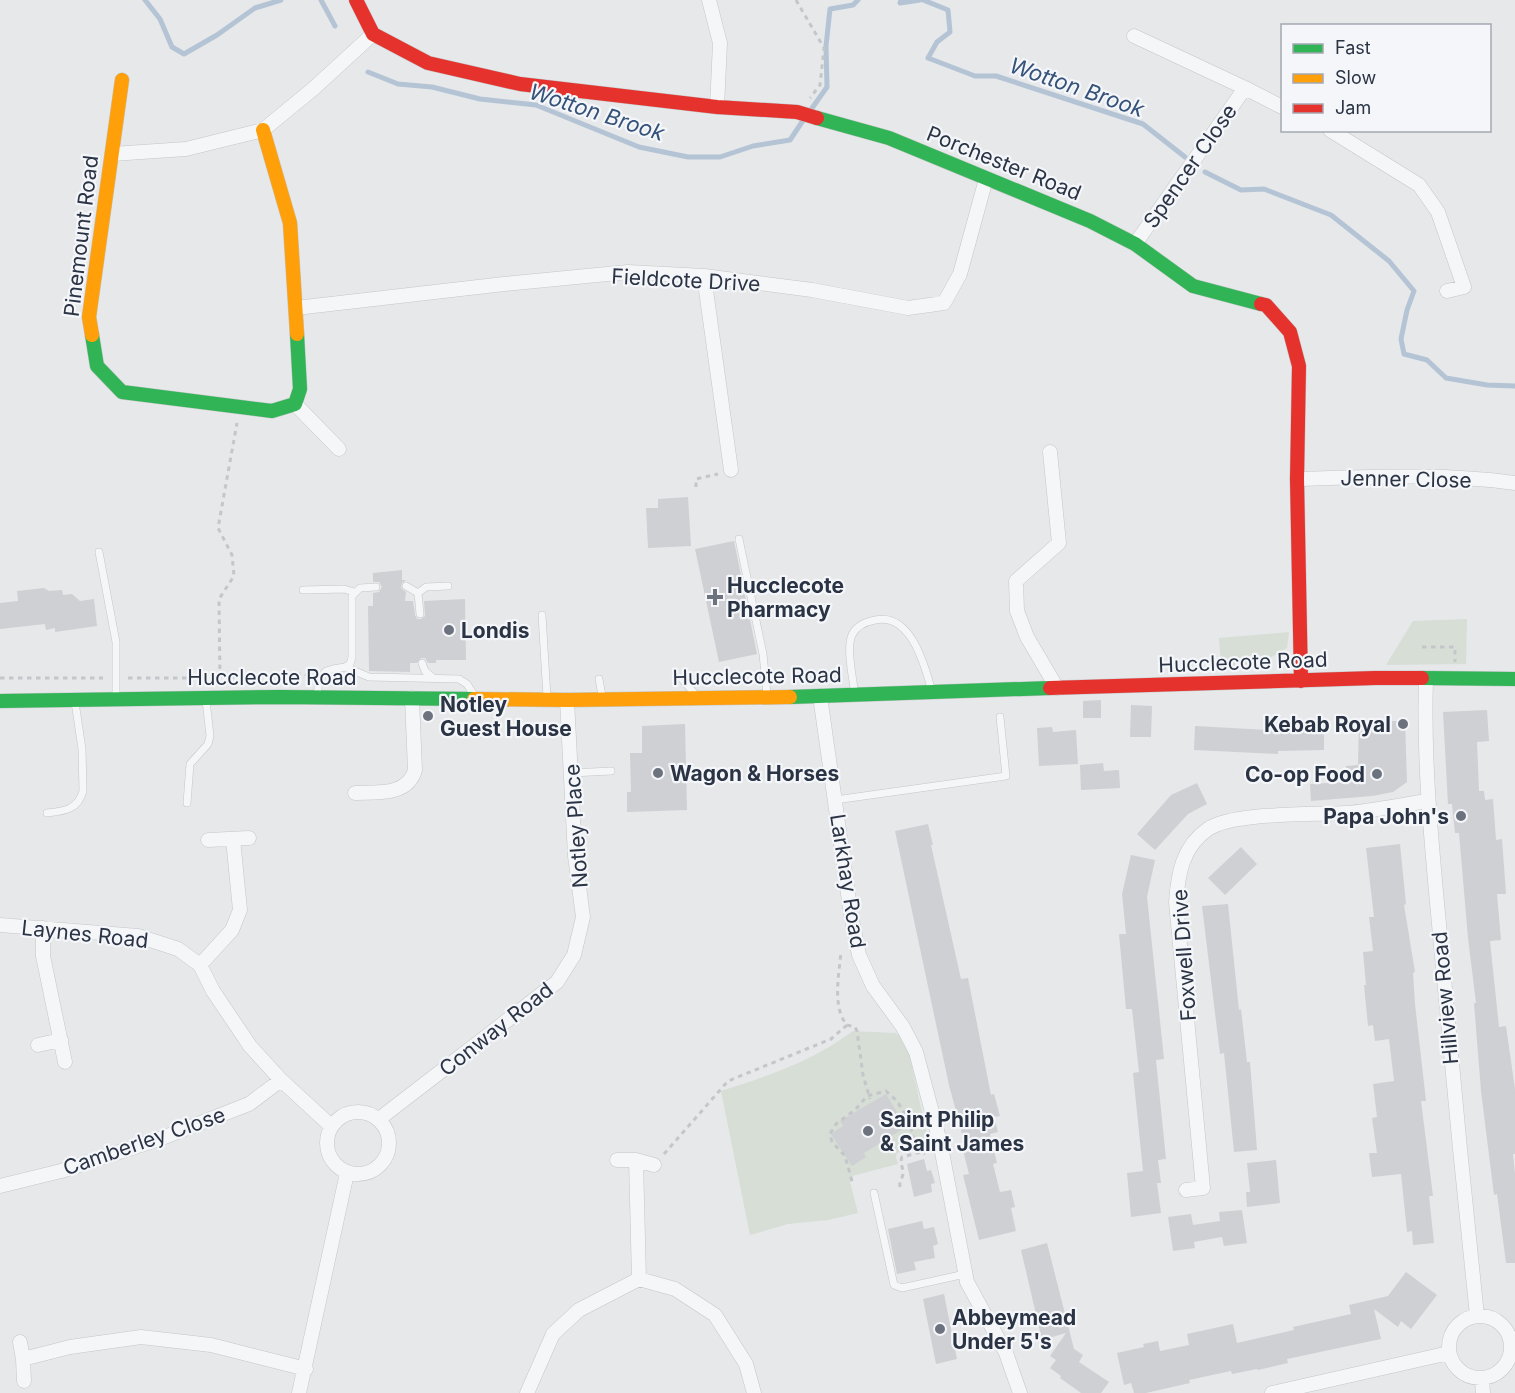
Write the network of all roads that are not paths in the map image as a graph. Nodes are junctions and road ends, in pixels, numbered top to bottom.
1 (356, 0) edge
2 (709, 0) edge
3 (373, 34) junction
4 (1134, 36) dead end
5 (122, 80) dead end
6 (1245, 88) junction
7 (1281, 106) edge
8 (717, 107) junction
9 (262, 130) junction
10 (1333, 132) edge
11 (112, 154) junction
12 (986, 179) junction
13 (1135, 244) junction
14 (704, 276) junction
15 (1447, 291) dead end
16 (296, 308) junction
17 (295, 404) junction
18 (339, 449) dead end
19 (1050, 452) dead end
20 (731, 470) road end
21 (1297, 479) junction
22 (1515, 483) edge
23 (739, 539) dead end
24 (99, 552) dead end
25 (406, 586) dead end
26 (448, 586) dead end
27 (376, 587) dead end
28 (303, 590) dead end
29 (354, 592) junction
30 (418, 593) junction
31 (420, 614) dead end
32 (542, 615) dead end
33 (422, 663) dead end
34 (345, 667) junction
35 (432, 677) junction
36 (681, 678) dead end
37 (599, 679) dead end
38 (1426, 679) junction
39 (1515, 679) edge
40 (1301, 681) junction
41 (1057, 687) junction
42 (931, 691) junction
43 (767, 696) junction
44 (820, 696) junction
45 (855, 696) junction
46 (697, 697) junction
47 (116, 698) junction
48 (206, 698) junction
49 (316, 698) junction
50 (412, 698) junction
51 (75, 699) junction
52 (602, 699) junction
53 (476, 700) junction
54 (547, 700) junction
55 (567, 700) junction
56 (0, 701) edge
57 (1000, 717) dead end
58 (611, 771) dead end
59 (572, 773) junction
60 (355, 793) dead end
61 (835, 800) junction
62 (1428, 801) junction
63 (187, 803) dead end
64 (47, 813) dead end
65 (249, 838) dead end
66 (233, 839) junction
67 (208, 840) dead end
68 (583, 917) joint
69 (0, 925) edge
70 (43, 928) junction
71 (200, 965) junction
72 (60, 1040) junction
73 (38, 1045) dead end
74 (65, 1062) dead end
75 (281, 1080) junction
76 (379, 1119) junction
77 (331, 1126) junction
78 (617, 1160) dead end
79 (636, 1160) junction
80 (654, 1165) road end
81 (347, 1173) junction
82 (0, 1186) edge
83 (1218, 1186) dead end
84 (1203, 1188) junction
85 (1186, 1190) dead end
86 (874, 1193) dead end
87 (965, 1274) junction
88 (639, 1279) junction
89 (1477, 1316) junction
90 (20, 1342) dead end
91 (1513, 1349) edge
92 (1449, 1353) junction
93 (23, 1359) junction
94 (306, 1369) junction
95 (1482, 1378) junction
96 (24, 1381) dead end
97 (299, 1393) edge
98 (527, 1393) edge
99 (754, 1393) edge
100 (1020, 1393) edge
101 (1272, 1393) edge
102 (1484, 1393) edge

1 - 3 street
2 - 8 street
3 - 8 street, Porchester Road
3 - 9 street
4 - 6 street, Spencer Close
5 - 11 street, Pinemount Road
6 - 7 street, Spencer Close
6 - 13 street, Spencer Close
8 - 12 street, Porchester Road
9 - 11 street
9 - 16 street
10 - 15 street
11 - 17 street, Pinemount Road
12 - 13 street, Porchester Road
12 - 14 street, Fieldcote Drive
13 - 21 street, Porchester Road
14 - 16 street, Fieldcote Drive
14 - 20 street
16 - 17 street
17 - 18 street
19 - 41 street
21 - 22 street, Jenner Close
21 - 40 street, Porchester Road
23 - 43 lane
24 - 47 lane
25 - 30 lane
26 - 30 lane
27 - 29 lane
28 - 29 lane
29 - 34 lane
30 - 31 lane
32 - 54 lane
33 - 35 lane
34 - 35 lane
34 - 49 lane
35 - 53 lane
36 - 46 lane
37 - 52 lane
38 - 39 street, Hucclecote Road
38 - 40 street, Hucclecote Road
38 - 62 street, Hillview Road
40 - 41 street, Hucclecote Road
41 - 42 street, Hucclecote Road
42 - 45 street, Hucclecote Road
42 - 45 lane
43 - 44 street, Hucclecote Road
43 - 46 street, Hucclecote Road
44 - 45 street, Hucclecote Road
44 - 61 street, Larkhay Road
46 - 52 street, Hucclecote Road
47 - 48 street, Hucclecote Road
47 - 51 street, Hucclecote Road
48 - 49 street, Hucclecote Road
48 - 63 lane
49 - 50 street, Hucclecote Road
50 - 53 street, Hucclecote Road
50 - 60 street
51 - 56 street, Hucclecote Road
51 - 64 lane
52 - 55 street, Hucclecote Road
53 - 54 street, Hucclecote Road
54 - 55 street, Hucclecote Road
55 - 59 street, Notley Place
57 - 61 lane
58 - 59 lane
59 - 68 street, Notley Place
61 - 87 street, Larkhay Road
62 - 84 street, Foxwell Drive
62 - 89 street, Hillview Road
65 - 66 street
66 - 67 street
66 - 71 street
68 - 76 street, Conway Road
69 - 70 street, Laynes Road
70 - 71 street, Laynes Road
70 - 72 street
71 - 75 street, Laynes Road
72 - 73 street
72 - 74 street
75 - 77 street
75 - 82 street, Camberley Close
76 - 77 street
76 - 81 street
77 - 81 street
78 - 79 street
79 - 80 street
79 - 88 street
81 - 94 street
83 - 84 street
84 - 85 street
86 - 87 lane
87 - 100 street, Larkhay Road
88 - 98 street
88 - 99 street
89 - 91 street
89 - 92 street
90 - 93 street
91 - 95 street
92 - 95 street
92 - 101 street
93 - 94 street
93 - 96 street
94 - 97 street
95 - 102 street

